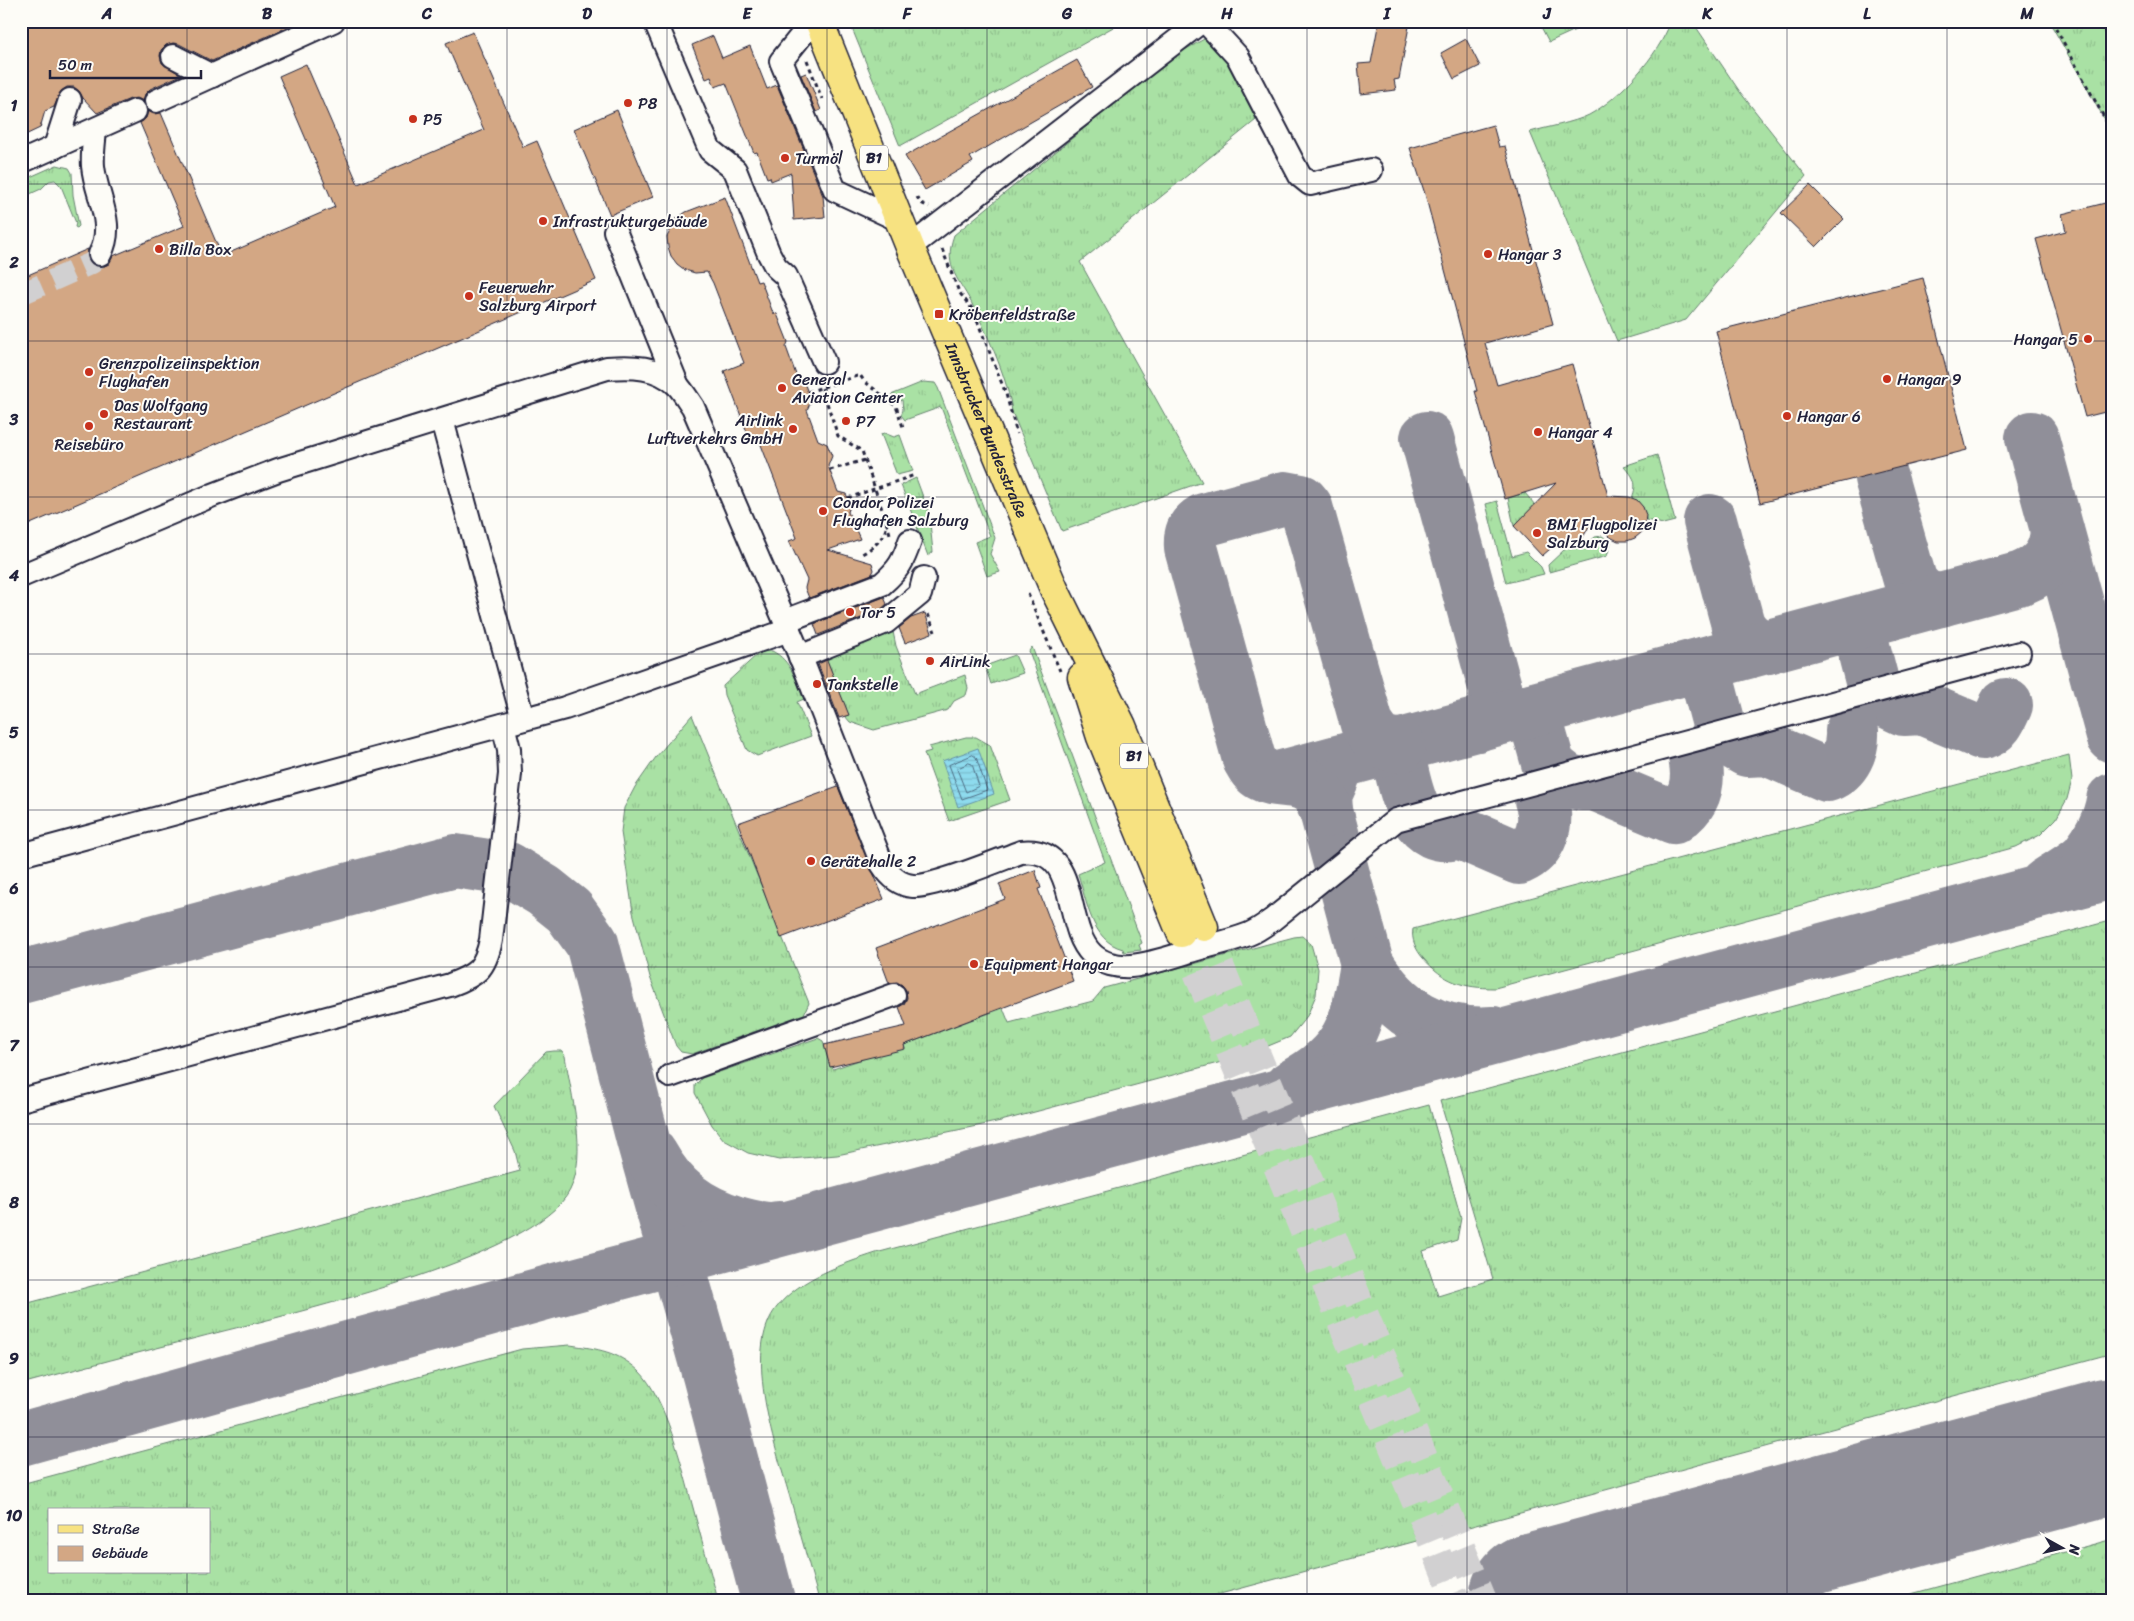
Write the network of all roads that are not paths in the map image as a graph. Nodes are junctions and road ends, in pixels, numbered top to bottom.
1 (333, 21) edge
2 (655, 21) edge
3 (813, 21) edge
4 (819, 21) edge
5 (1204, 21) edge
6 (172, 56) dead end
7 (212, 76) junction
8 (70, 100) dead end
9 (156, 101) dead end
10 (135, 111) dead end
11 (95, 130) junction
12 (55, 147) junction
13 (21, 162) edge
14 (1371, 170) dead end
15 (899, 220) junction
16 (615, 231) dead end
17 (910, 247) junction
18 (100, 254) tunnel mouth
19 (824, 362) dead end
20 (677, 384) junction
21 (442, 420) junction
22 (910, 541) dead end
23 (21, 576) edge
24 (924, 578) dead end
25 (787, 626) junction
26 (2019, 653) dead end
27 (800, 657) junction
28 (513, 722) junction
29 (21, 855) edge
30 (1193, 930) tunnel mouth
31 (894, 995) dead end
32 (670, 1076) dead end
33 (21, 1100) edge

1 - 7 street
2 - 19 street
3 - 15 street
4 - 15 main road, Innsbrucker Bundesstraße / B1
5 - 14 street
5 - 17 street
6 - 7 street
7 - 9 street
8 - 12 street
10 - 11 street
11 - 12 street
11 - 18 street
12 - 13 street
15 - 17 main road, Innsbrucker Bundesstraße / B1
16 - 20 street
17 - 30 main road, Innsbrucker Bundesstraße / B1
20 - 21 street
20 - 25 street
21 - 23 street
21 - 28 street
22 - 25 street
24 - 27 street
25 - 27 street
25 - 28 street
26 - 27 street
28 - 29 street
28 - 33 street
31 - 32 street

